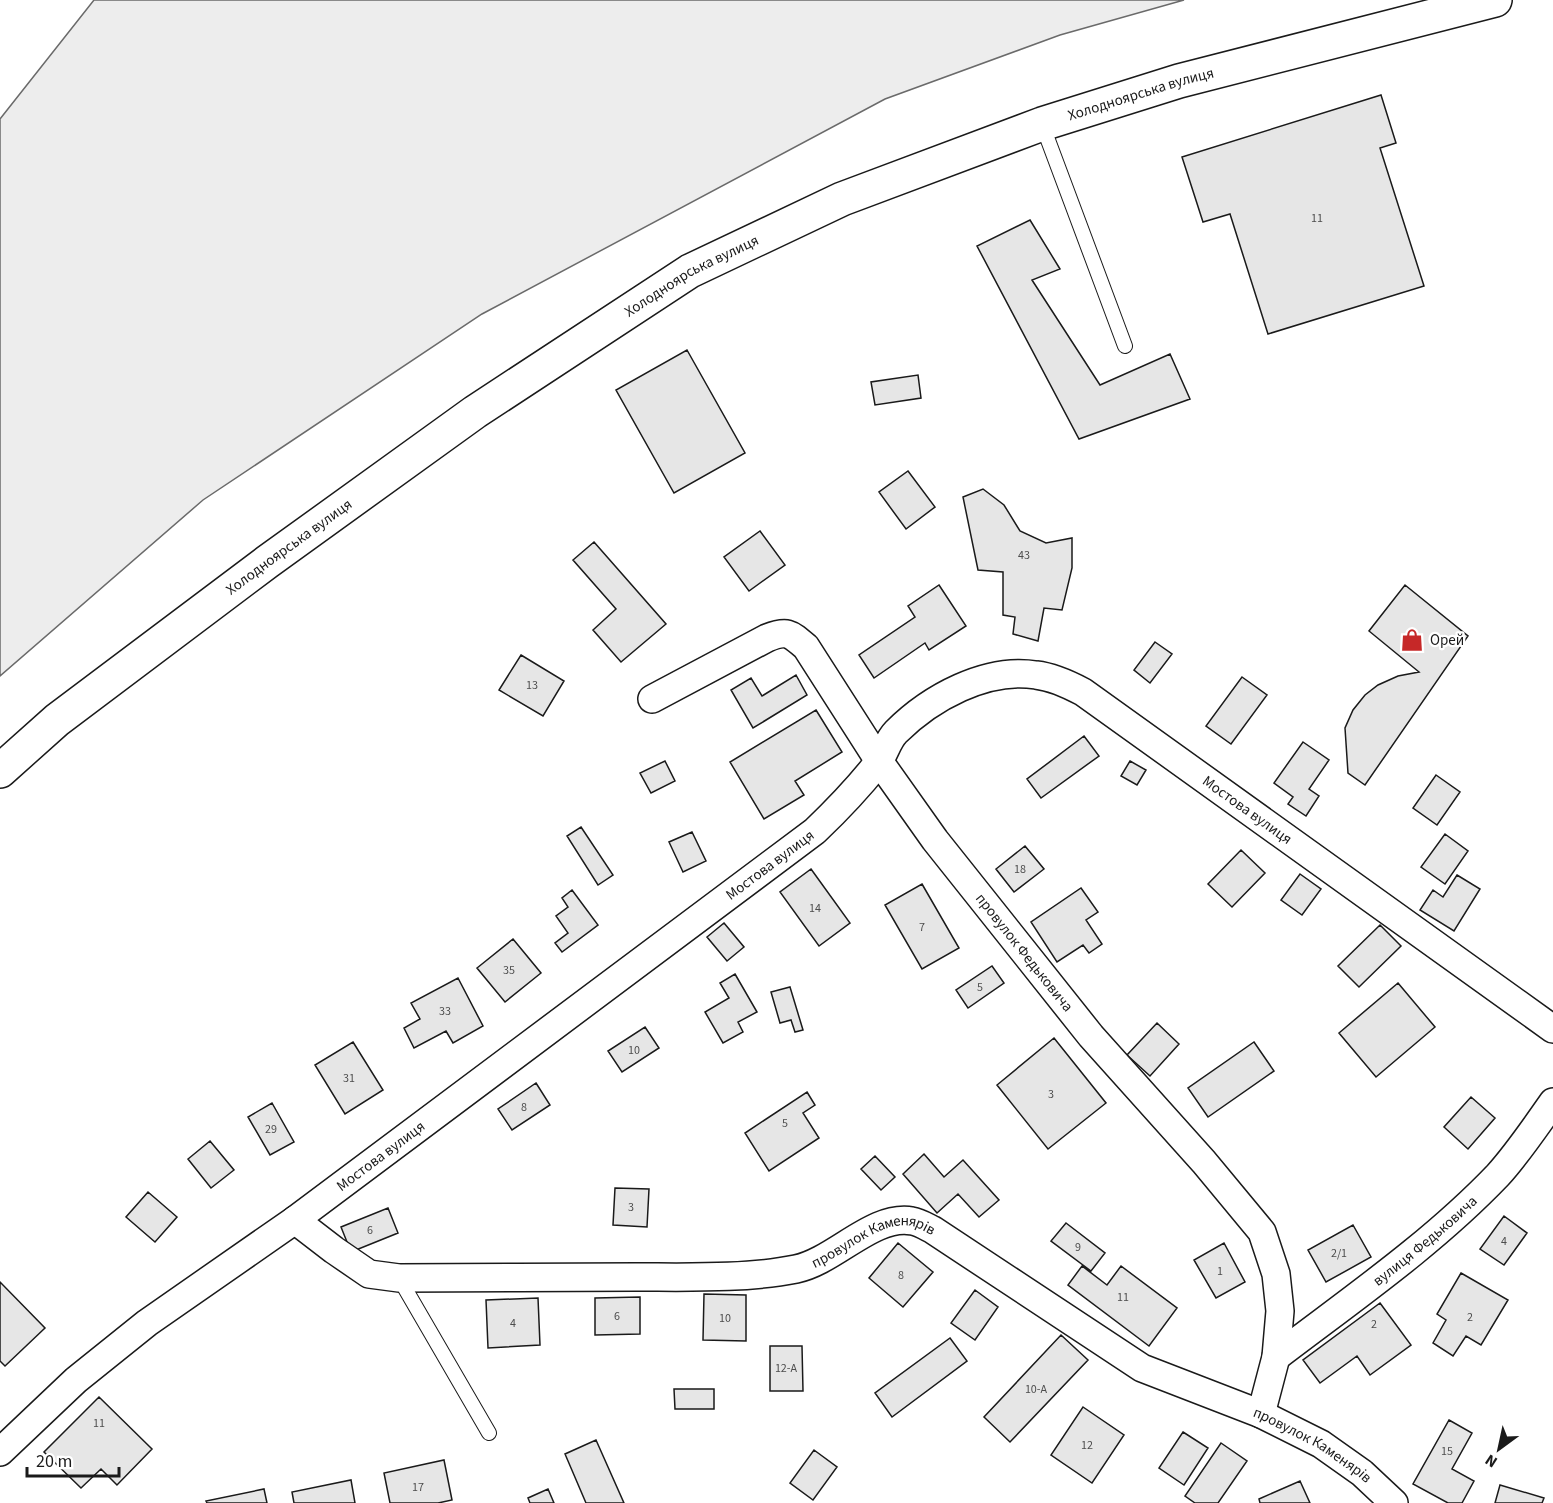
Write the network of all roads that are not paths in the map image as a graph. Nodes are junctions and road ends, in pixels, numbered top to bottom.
1 (1495, 0) edge
2 (1042, 124) junction
3 (1125, 346) dead end
4 (652, 699) dead end
5 (879, 761) junction
6 (0, 771) edge
7 (1553, 1029) edge
8 (1553, 1102) edge
9 (295, 1220) junction
10 (399, 1278) junction
11 (1276, 1356) junction
12 (1261, 1414) junction
13 (489, 1433) dead end
14 (0, 1452) edge
15 (1394, 1503) edge

1 - 2 main road, Холодноярська вулиця
2 - 3 lane
2 - 6 main road, Холодноярська вулиця
4 - 5 street, провулок Федьковича
5 - 7 street, Мостова вулиця
5 - 9 street, Мостова вулиця
5 - 11 street, провулок Федьковича
8 - 11 street, вулиця Федьковича
9 - 10 street, провулок Каменярів
9 - 14 street, Мостова вулиця
10 - 12 street, провулок Каменярів
10 - 13 lane
11 - 12 street, провулок Федьковича
12 - 15 street, провулок Каменярів

